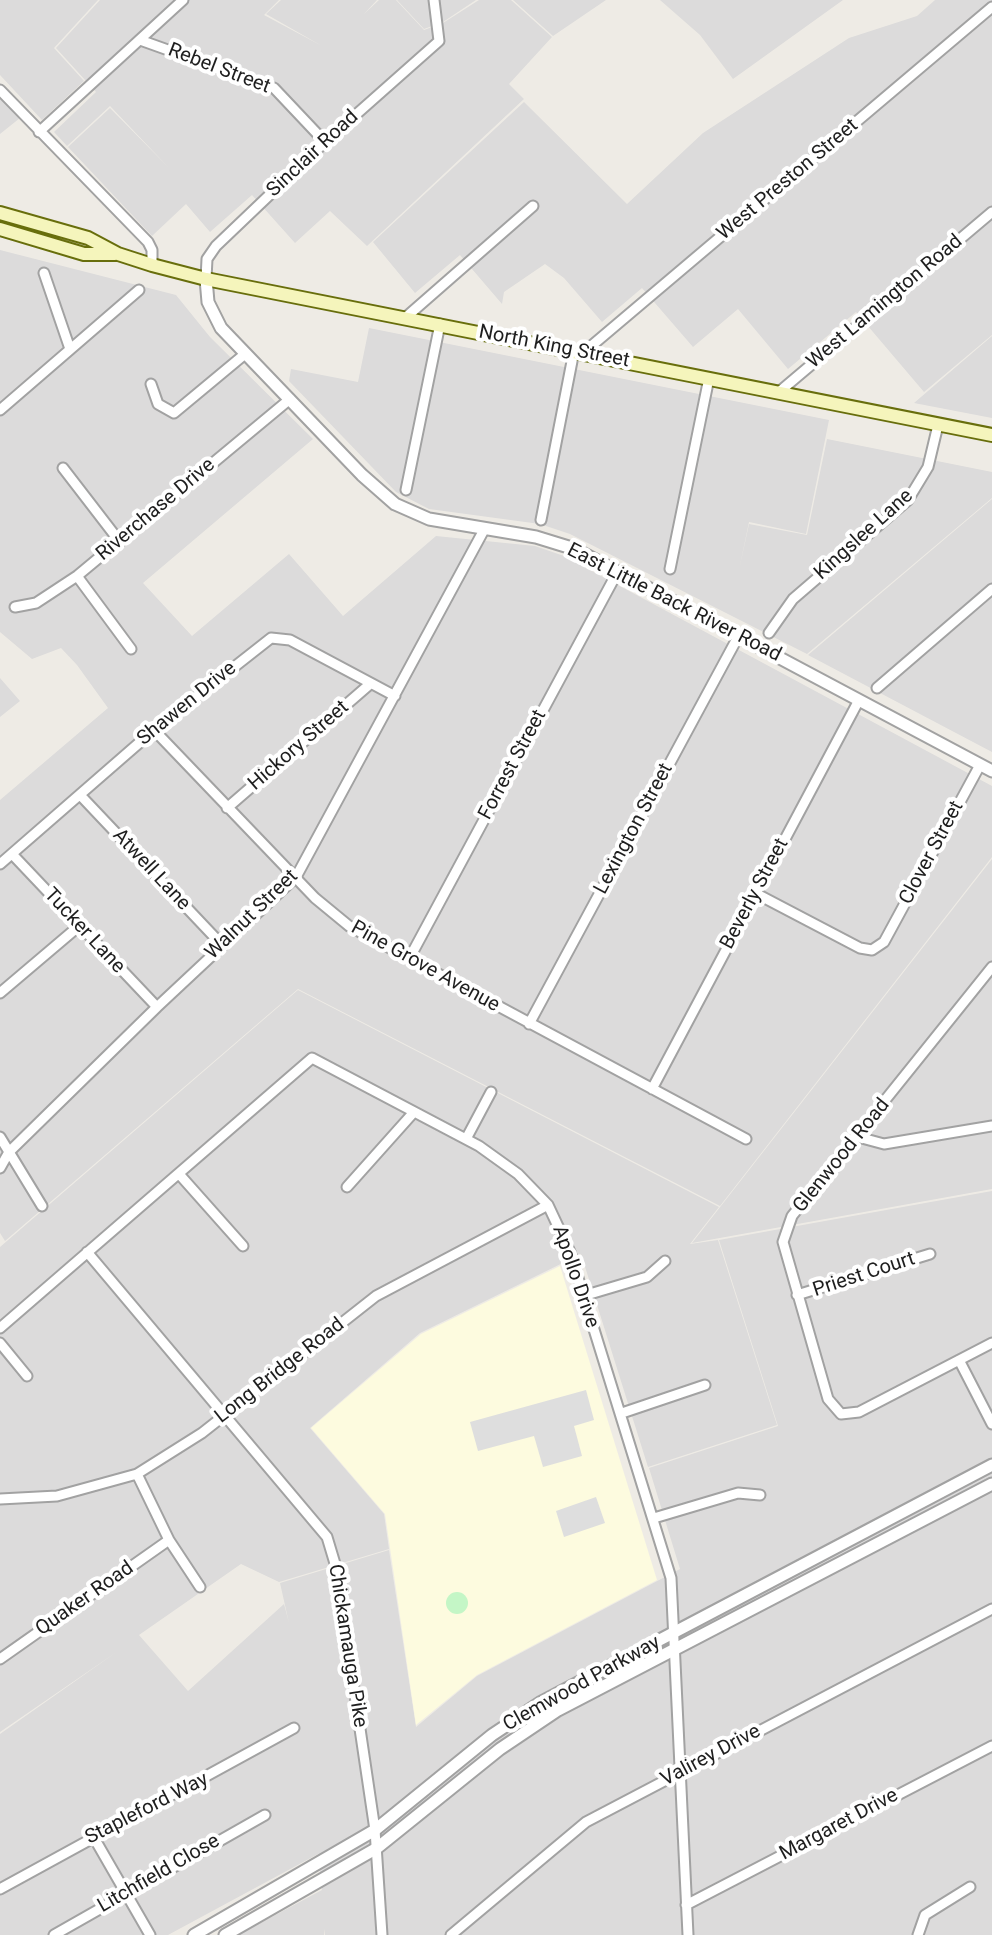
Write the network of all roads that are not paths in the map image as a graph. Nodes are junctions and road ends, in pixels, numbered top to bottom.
1 (183, 0) edge
2 (434, 0) edge
3 (992, 7) edge
4 (140, 40) junction
5 (0, 90) edge
6 (39, 132) junction
7 (325, 142) junction
8 (533, 206) dead end
9 (992, 212) edge
10 (0, 213) edge
11 (0, 229) edge
12 (118, 254) junction
13 (152, 265) junction
14 (44, 273) dead end
15 (206, 279) junction
16 (139, 290) dead end
17 (405, 318) junction
18 (440, 324) junction
19 (70, 349) junction
20 (578, 352) junction
21 (245, 354) junction
22 (709, 378) junction
23 (151, 384) dead end
24 (779, 392) junction
25 (290, 399) junction
26 (0, 410) edge
27 (938, 425) junction
28 (992, 435) edge
29 (63, 468) dead end
30 (406, 490) dead end
31 (541, 520) dead end
32 (485, 528) junction
33 (120, 542) junction
34 (670, 569) dead end
35 (618, 571) junction
36 (77, 576) junction
37 (992, 589) edge
38 (15, 607) dead end
39 (769, 633) dead end
40 (739, 635) junction
41 (131, 649) dead end
42 (370, 684) junction
43 (877, 688) dead end
44 (395, 696) junction
45 (859, 700) junction
46 (154, 730) junction
47 (980, 765) junction
48 (992, 771) edge
49 (81, 796) junction
50 (227, 808) junction
51 (12, 854) junction
52 (0, 864) edge
53 (296, 877) junction
54 (755, 893) junction
55 (79, 926) junction
56 (222, 945) junction
57 (409, 959) junction
58 (992, 967) edge
59 (0, 993) edge
60 (157, 1007) junction
61 (529, 1024) junction
62 (652, 1089) junction
63 (491, 1092) dead end
64 (414, 1112) junction
65 (992, 1126) edge
66 (0, 1137) edge
67 (858, 1137) junction
68 (466, 1139) junction
69 (746, 1139) dead end
70 (9, 1152) junction
71 (0, 1168) edge
72 (179, 1174) junction
73 (347, 1187) dead end
74 (548, 1205) junction
75 (42, 1206) dead end
76 (243, 1246) dead end
77 (87, 1252) junction
78 (930, 1254) dead end
79 (665, 1261) dead end
80 (797, 1295) junction
81 (583, 1296) junction
82 (0, 1328) edge
83 (0, 1343) edge
84 (992, 1343) edge
85 (959, 1360) junction
86 (27, 1376) dead end
87 (705, 1385) dead end
88 (622, 1413) junction
89 (224, 1415) junction
90 (992, 1424) edge
91 (992, 1465) edge
92 (137, 1474) junction
93 (992, 1484) edge
94 (760, 1495) dead end
95 (0, 1499) edge
96 (654, 1518) junction
97 (169, 1540) junction
98 (200, 1587) dead end
99 (992, 1609) edge
100 (674, 1632) junction
101 (676, 1651) junction
102 (0, 1659) edge
103 (294, 1728) dead end
104 (992, 1746) edge
105 (682, 1771) junction
106 (265, 1815) dead end
107 (375, 1830) junction
108 (93, 1836) junction
109 (377, 1848) junction
110 (970, 1887) dead end
111 (0, 1889) edge
112 (127, 1894) junction
113 (686, 1905) junction
114 (54, 1935) edge
115 (150, 1935) edge
116 (194, 1935) edge
117 (225, 1935) edge
118 (382, 1935) edge
119 (451, 1935) edge
120 (688, 1935) edge
121 (918, 1935) edge

1 - 4 street
2 - 7 street, Sinclair Road
3 - 20 street, West Preston Street
4 - 6 street
4 - 7 street, Rebel Street
5 - 6 street
6 - 13 street
7 - 15 street, Sinclair Road
8 - 17 street
9 - 24 street, West Lamington Road
10 - 12 main road, North King Street
11 - 12 main road, North King Street
12 - 13 main road, North King Street
13 - 15 main road, North King Street
14 - 19 street
15 - 17 main road, North King Street
15 - 21 street, East Little Back River Road
16 - 19 street
17 - 18 main road, North King Street
18 - 20 main road, North King Street
18 - 30 street
19 - 26 street
20 - 22 main road, North King Street
20 - 31 street
21 - 23 street
21 - 25 street, East Little Back River Road
22 - 24 main road, North King Street
22 - 34 street
24 - 27 main road, North King Street
25 - 32 street, East Little Back River Road
25 - 33 street, Riverchase Drive
27 - 28 main road, North King Street
27 - 39 street, Kingslee Lane
29 - 33 street
32 - 35 street, East Little Back River Road
32 - 44 street, Walnut Street
33 - 36 street, Riverchase Drive
35 - 40 street, East Little Back River Road
35 - 57 street, Forrest Street
36 - 38 street, Riverchase Drive
36 - 41 street
37 - 43 street
40 - 45 street, East Little Back River Road
40 - 61 street, Lexington Street
42 - 44 street, Shawen Drive
42 - 46 street, Shawen Drive
42 - 50 street, Hickory Street
44 - 53 street, Walnut Street
45 - 47 street, East Little Back River Road
45 - 54 street, Beverly Street
46 - 49 street, Shawen Drive
46 - 50 street, Pine Grove Avenue
47 - 48 street, East Little Back River Road
47 - 54 street, Clover Street
49 - 51 street, Shawen Drive
49 - 56 street, Atwell Lane
50 - 53 street, Pine Grove Avenue
51 - 52 street, Shawen Drive
51 - 55 street, Tucker Lane
53 - 56 street, Walnut Street
53 - 57 street, Pine Grove Avenue
54 - 62 street, Beverly Street
55 - 59 street
55 - 60 street, Tucker Lane
56 - 60 street, Walnut Street
57 - 61 street, Pine Grove Avenue
58 - 67 street, Glenwood Road
60 - 70 street, Walnut Street
61 - 62 street, Pine Grove Avenue
62 - 69 street, Pine Grove Avenue
63 - 68 street
64 - 68 street, Apollo Drive
64 - 72 street, Apollo Drive
64 - 73 street
65 - 67 street
66 - 70 street
67 - 80 street, Glenwood Road
68 - 74 street, Apollo Drive
70 - 71 street, Walnut Street
70 - 75 street
72 - 76 street
72 - 77 street, Apollo Drive
74 - 81 street, Apollo Drive
74 - 89 street, Long Bridge Road
77 - 82 street, Apollo Drive
77 - 89 street, Chickamauga Pike
78 - 80 street, Priest Court
79 - 81 street
80 - 85 street, Glenwood Road
81 - 88 street, Apollo Drive
83 - 86 street
84 - 85 street
85 - 90 street
87 - 88 street
88 - 96 street, Apollo Drive
89 - 92 street, Long Bridge Road
89 - 107 street, Chickamauga Pike
91 - 100 street, Clemwood Parkway
92 - 95 street, Long Bridge Road
92 - 97 street
93 - 101 street, Clemwood Parkway
94 - 96 street
96 - 100 street, Apollo Drive
97 - 98 street
97 - 102 street, Quaker Road
99 - 105 street, Valirey Drive
100 - 101 street, Apollo Drive
100 - 107 street, Clemwood Parkway
101 - 105 street, Apollo Drive
101 - 109 street, Clemwood Parkway
103 - 108 street, Stapleford Way
104 - 113 street, Margaret Drive
105 - 113 street, Apollo Drive
105 - 119 street, Valirey Drive
106 - 112 street, Litchfield Close
107 - 109 street, Chickamauga Pike
107 - 116 street, Clemwood Parkway
108 - 111 street, Stapleford Way
108 - 112 street
109 - 117 street, Clemwood Parkway
109 - 118 street, Chickamauga Pike
110 - 121 street
112 - 114 street, Litchfield Close
112 - 115 street
113 - 120 street, Apollo Drive

